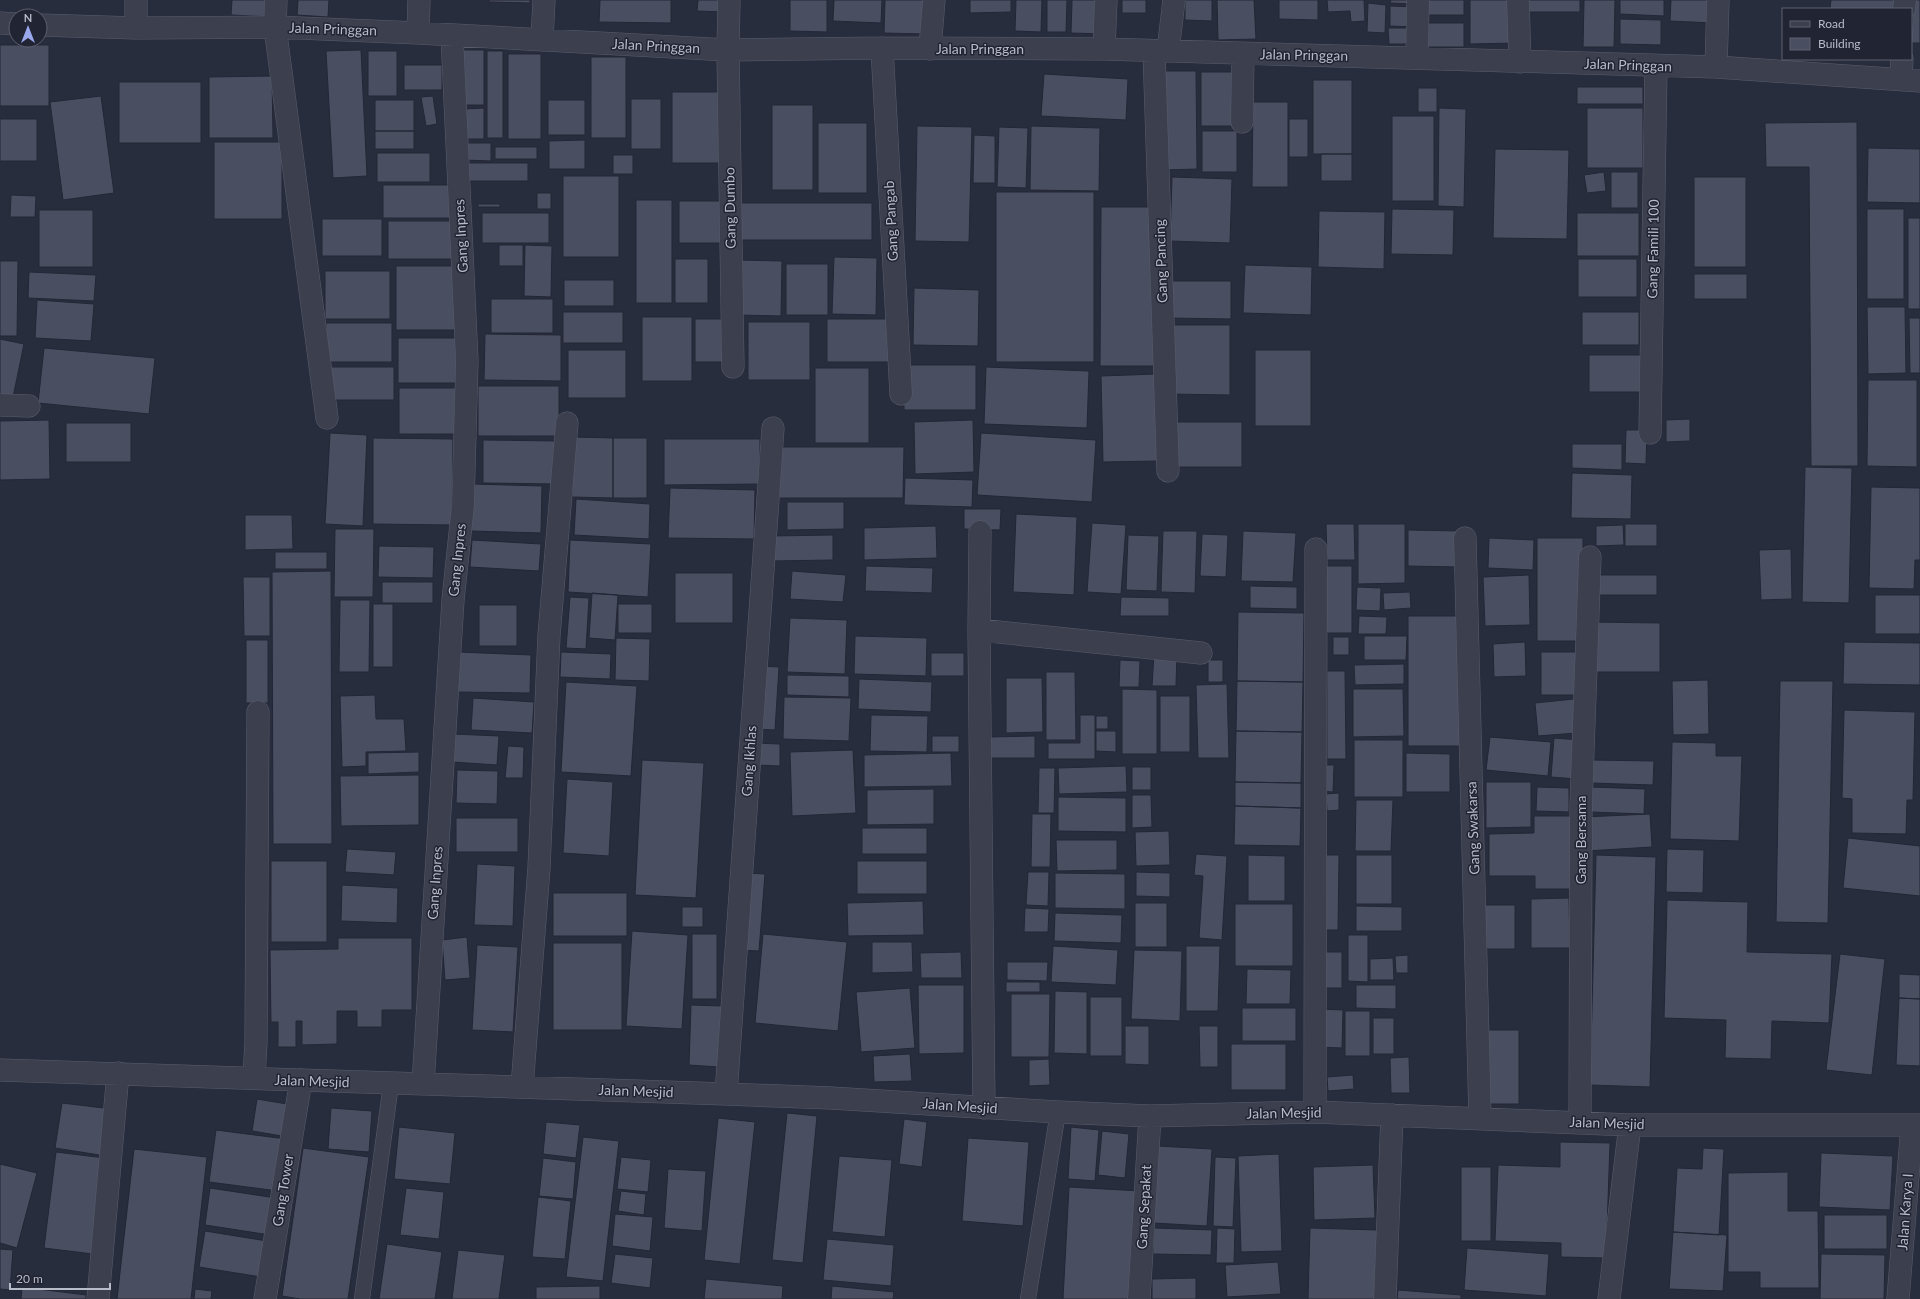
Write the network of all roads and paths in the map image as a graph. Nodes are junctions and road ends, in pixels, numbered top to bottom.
1 (136, 0) edge
2 (276, 0) edge
3 (419, 0) edge
4 (544, 0) edge
5 (729, 0) edge
6 (934, 0) edge
7 (1106, 0) edge
8 (1174, 0) edge
9 (1418, 0) edge
10 (1518, 0) edge
11 (1718, 0) edge
12 (48, 25) edge
13 (275, 27) junction
14 (136, 28) junction
15 (418, 33) junction
16 (452, 36) junction
17 (542, 40) junction
18 (882, 48) junction
19 (930, 49) junction
20 (1104, 49) junction
21 (728, 50) junction
22 (1161, 51) junction
23 (1243, 54) junction
24 (1416, 58) junction
25 (1520, 62) junction
26 (1656, 66) junction
27 (1716, 67) junction
28 (1908, 73) edge
29 (1242, 122) dead end
30 (733, 367) dead end
31 (901, 394) dead end
32 (0, 405) edge
33 (29, 406) dead end
34 (327, 418) dead end
35 (567, 423) dead end
36 (773, 428) dead end
37 (1650, 433) dead end
38 (1168, 471) dead end
39 (980, 532) dead end
40 (1465, 538) dead end
41 (1316, 549) dead end
42 (1590, 557) dead end
43 (979, 630) junction
44 (1201, 653) dead end
45 (258, 712) dead end
46 (0, 1070) edge
47 (118, 1073) junction
48 (254, 1078) junction
49 (301, 1080) junction
50 (391, 1084) junction
51 (423, 1084) junction
52 (522, 1087) junction
53 (726, 1094) junction
54 (984, 1108) junction
55 (1058, 1112) junction
56 (1315, 1112) junction
57 (1392, 1115) junction
58 (1150, 1116) junction
59 (1480, 1118) junction
60 (1580, 1122) junction
61 (1630, 1125) junction
62 (1916, 1126) edge
63 (98, 1299) edge
64 (265, 1299) edge
65 (362, 1299) edge
66 (1028, 1299) edge
67 (1139, 1299) edge
68 (1385, 1299) edge
69 (1609, 1299) edge
70 (1898, 1299) edge

1 - 14 street
2 - 13 street
3 - 15 street
4 - 17 street
5 - 21 street, Gang Dumbo
6 - 19 street
7 - 20 street
8 - 22 street, Gang Pancing
9 - 24 street
10 - 25 street
11 - 27 street
12 - 14 street, Jalan Pringgan
13 - 14 street, Jalan Pringgan
13 - 15 street, Jalan Pringgan
13 - 34 street
15 - 16 street, Jalan Pringgan
16 - 17 street, Jalan Pringgan
16 - 51 street, Gang Inpres
17 - 21 street, Jalan Pringgan
18 - 19 street, Jalan Pringgan
18 - 21 street, Jalan Pringgan
18 - 31 street, Gang Pangab
19 - 20 street, Jalan Pringgan
20 - 22 street, Jalan Pringgan
21 - 30 street, Gang Dumbo
22 - 23 street, Jalan Pringgan
22 - 38 street, Gang Pancing
23 - 24 street, Jalan Pringgan
23 - 29 street
24 - 25 street, Jalan Pringgan
25 - 26 street, Jalan Pringgan
26 - 27 street, Jalan Pringgan
26 - 37 street, Gang Famili 100
27 - 28 street, Jalan Pringgan
32 - 33 street
35 - 52 street
36 - 53 street, Gang Ikhlas
39 - 43 street
40 - 59 street, Gang Swakarsa
41 - 56 street
42 - 60 street, Gang Bersama
43 - 44 street
43 - 54 street
45 - 48 street
46 - 47 street, Jalan Mesjid
47 - 48 street, Jalan Mesjid
47 - 63 street
48 - 49 street, Jalan Mesjid
49 - 50 street, Jalan Mesjid
49 - 64 street, Gang Tower
50 - 51 street, Jalan Mesjid
50 - 65 lane
51 - 52 street, Jalan Mesjid
52 - 53 street, Jalan Mesjid
53 - 54 street, Jalan Mesjid
54 - 55 street, Jalan Mesjid
55 - 58 street, Jalan Mesjid
55 - 66 lane
56 - 57 street, Jalan Mesjid
56 - 58 street, Jalan Mesjid
57 - 59 street, Jalan Mesjid
57 - 68 street
58 - 67 street, Gang Sepakat
59 - 60 street, Jalan Mesjid
60 - 61 street, Jalan Mesjid
61 - 62 street, Jalan Mesjid
61 - 69 street
62 - 70 street, Jalan Karya I

